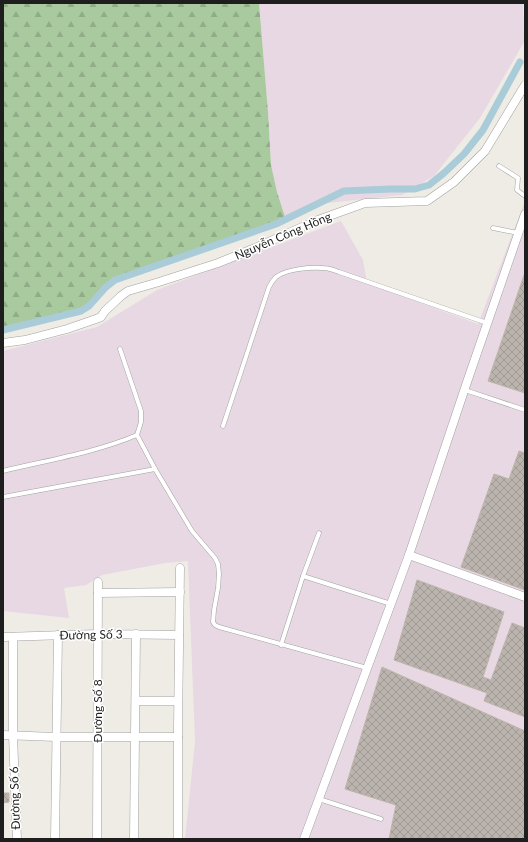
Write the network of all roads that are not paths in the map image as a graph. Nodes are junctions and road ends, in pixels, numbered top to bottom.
1 (525, 85) edge
2 (499, 166) dead end
3 (525, 196) edge
4 (525, 214) edge
5 (493, 228) dead end
6 (518, 233) junction
7 (487, 322) junction
8 (3, 344) edge
9 (120, 349) dead end
10 (464, 390) junction
11 (525, 410) edge
12 (223, 426) dead end
13 (137, 435) junction
14 (155, 469) junction
15 (3, 471) edge
16 (3, 498) edge
17 (319, 533) dead end
18 (409, 556) junction
19 (180, 568) dead end
20 (302, 576) junction
21 (98, 582) dead end
22 (180, 592) junction
23 (98, 593) junction
24 (525, 597) edge
25 (391, 604) junction
26 (98, 634) junction
27 (136, 634) junction
28 (58, 635) junction
29 (179, 635) junction
30 (3, 637) edge
31 (14, 637) junction
32 (281, 644) junction
33 (367, 668) junction
34 (136, 701) junction
35 (178, 701) junction
36 (3, 735) edge
37 (13, 736) junction
38 (56, 737) junction
39 (97, 737) junction
40 (135, 737) junction
41 (178, 737) junction
42 (319, 798) junction
43 (380, 818) dead end
44 (17, 839) edge
45 (55, 839) edge
46 (97, 839) edge
47 (134, 839) edge
48 (178, 839) edge
49 (304, 839) edge

1 - 8 street, Nguyễn Công Hồng
2 - 3 lane
4 - 6 street
5 - 6 lane
6 - 7 street
7 - 10 street
7 - 12 lane
9 - 13 lane
10 - 11 lane
10 - 18 street
13 - 14 lane
13 - 15 lane
14 - 16 lane
14 - 32 lane
17 - 20 lane
18 - 24 street
18 - 25 street
19 - 22 street
20 - 25 lane
20 - 32 lane
21 - 23 street, Đường Số 8
22 - 23 street
22 - 29 street
23 - 26 street, Đường Số 8
25 - 33 street
26 - 27 street, Đường Số 3
26 - 28 street, Đường Số 3
26 - 39 street, Đường Số 8
27 - 29 street, Đường Số 3
27 - 34 street
28 - 31 street, Đường Số 3
28 - 38 street
29 - 35 street
30 - 31 street, Đường Số 3
31 - 37 street, Đường Số 6
32 - 33 lane
33 - 42 street
34 - 35 street
34 - 40 street
35 - 41 street
36 - 37 street
37 - 38 street
37 - 44 street, Đường Số 6
38 - 39 street
38 - 45 street
39 - 40 street
39 - 46 street, Đường Số 8
40 - 41 street
40 - 47 street
41 - 48 street
42 - 43 lane
42 - 49 street

